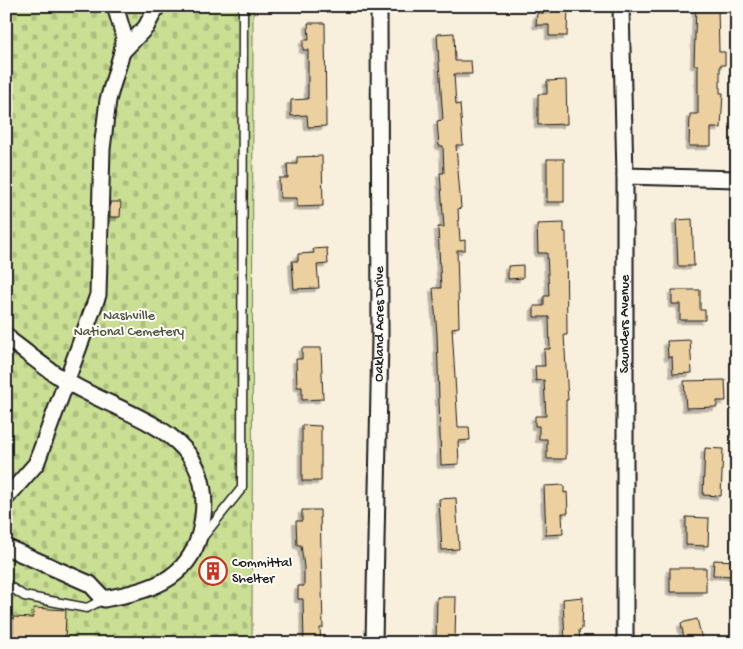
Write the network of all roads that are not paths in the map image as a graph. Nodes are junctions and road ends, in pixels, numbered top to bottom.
1 (116, 6) edge
2 (157, 6) edge
3 (243, 6) edge
4 (378, 6) edge
5 (621, 6) edge
6 (122, 52) junction
7 (625, 176) junction
8 (737, 179) edge
9 (6, 335) edge
10 (66, 381) junction
11 (6, 498) edge
12 (197, 544) junction
13 (6, 546) edge
14 (6, 584) edge
15 (104, 599) junction
16 (374, 643) edge
17 (626, 643) edge

1 - 6 street
2 - 6 street
3 - 12 lane
4 - 16 street, Oakland Acres Drive
5 - 7 street, Saunders Avenue
6 - 10 street
7 - 8 street
7 - 17 street, Saunders Avenue
9 - 10 street
10 - 11 street
10 - 12 street
12 - 15 street
13 - 15 street
14 - 15 lane

